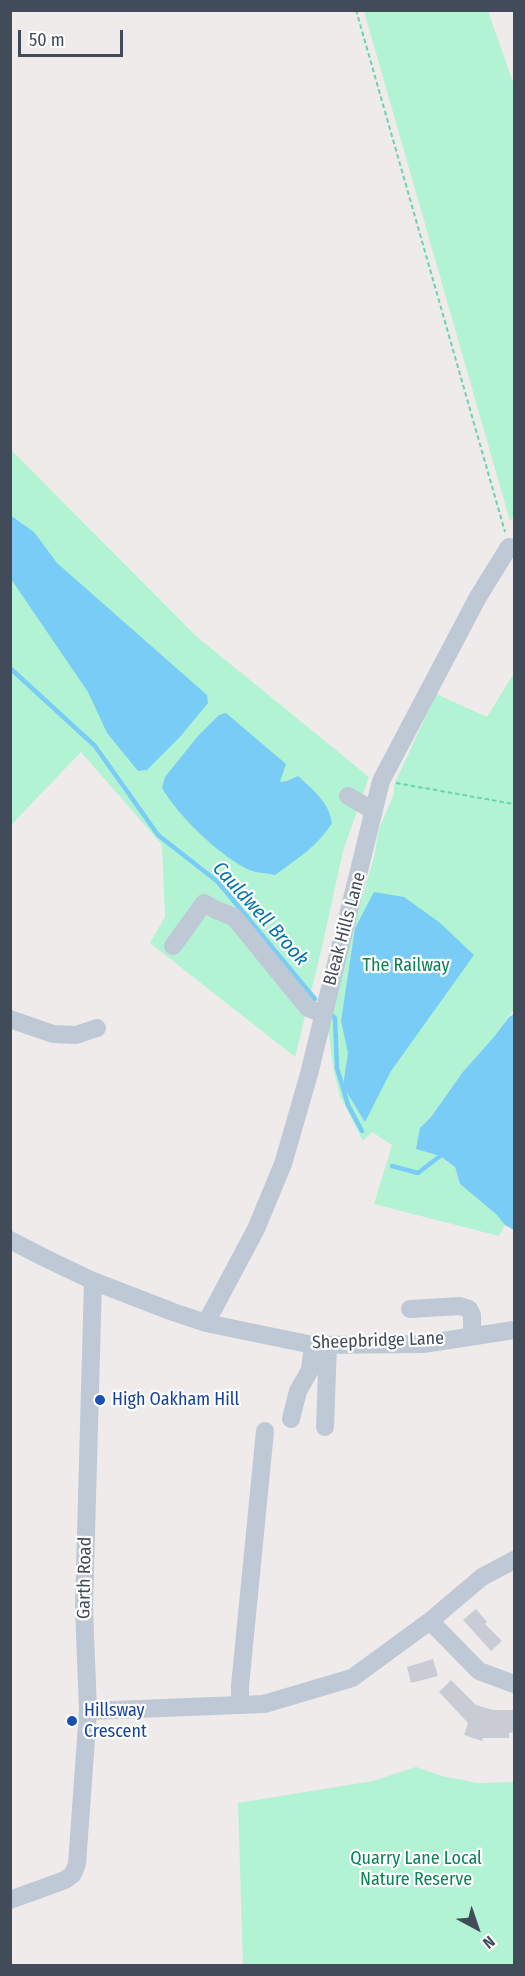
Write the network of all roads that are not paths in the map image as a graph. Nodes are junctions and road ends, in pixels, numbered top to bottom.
1 (509, 547) road end
2 (348, 796) dead end
3 (374, 811) junction
4 (173, 946) dead end
5 (322, 1014) junction
6 (10, 1019) edge
7 (97, 1028) dead end
8 (10, 1240) edge
9 (93, 1281) junction
10 (410, 1309) dead end
11 (206, 1323) junction
12 (514, 1330) edge
13 (472, 1336) junction
14 (321, 1345) junction
15 (291, 1419) dead end
16 (325, 1427) dead end
17 (265, 1431) dead end
18 (514, 1560) edge
19 (430, 1621) junction
20 (514, 1684) edge
21 (240, 1705) junction
22 (88, 1711) junction
23 (10, 1900) edge

1 - 3 street, Bleak Hills Lane
2 - 3 street
3 - 5 street, Bleak Hills Lane
4 - 5 street
5 - 11 street, Bleak Hills Lane
6 - 7 street
8 - 9 street
9 - 11 street
9 - 22 street, Garth Road
10 - 13 street
11 - 14 street, Sheepbridge Lane
12 - 13 street, Sheepbridge Lane
13 - 14 street, Sheepbridge Lane
14 - 15 street
14 - 16 street
17 - 21 street
18 - 19 street
19 - 20 street
19 - 21 street
21 - 22 street
22 - 23 street, Garth Road

